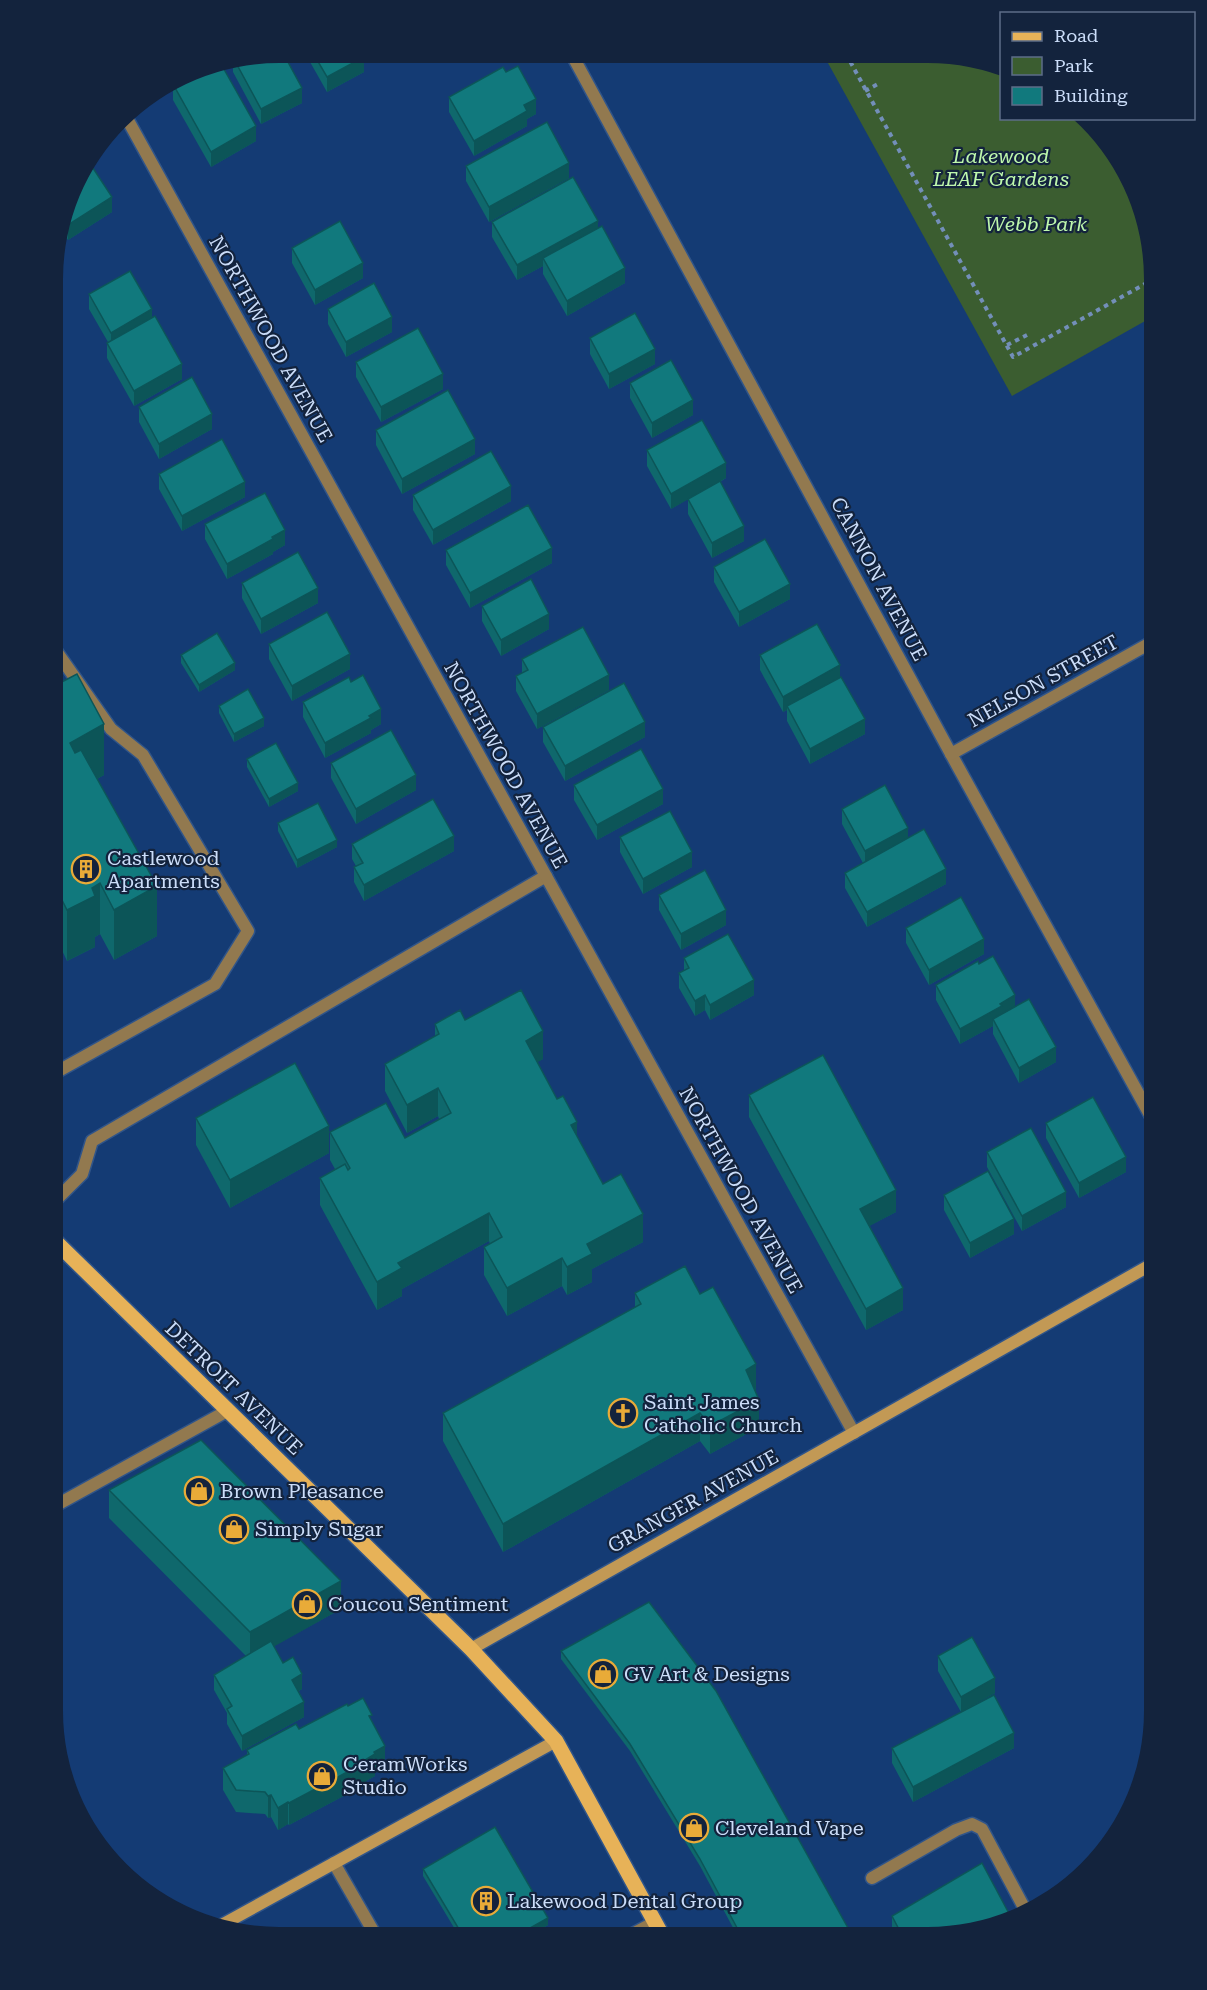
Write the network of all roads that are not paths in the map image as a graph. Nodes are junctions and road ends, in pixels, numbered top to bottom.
1 (576, 63) edge
2 (130, 123) edge
3 (1144, 647) edge
4 (63, 661) edge
5 (951, 754) junction
6 (546, 876) junction
7 (63, 1068) edge
8 (1144, 1104) edge
9 (63, 1193) edge
10 (63, 1249) edge
11 (1144, 1269) edge
12 (227, 1411) junction
13 (854, 1433) junction
14 (63, 1501) edge
15 (471, 1649) junction
16 (556, 1741) junction
17 (334, 1863) junction
18 (872, 1878) dead end
19 (1023, 1905) edge
20 (229, 1921) edge
21 (655, 1922) junction
22 (371, 1927) edge
23 (646, 1927) edge
24 (658, 1927) edge

1 - 5 street, CANNON AVENUE
2 - 6 street, NORTHWOOD AVENUE
3 - 5 street, NELSON STREET
4 - 7 street
5 - 8 street, CANNON AVENUE
6 - 9 street
6 - 13 street, NORTHWOOD AVENUE
10 - 12 main road, DETROIT AVENUE
11 - 13 street, GRANGER AVENUE
12 - 14 street
12 - 15 main road, DETROIT AVENUE
13 - 15 street, GRANGER AVENUE
15 - 16 main road, DETROIT AVENUE
16 - 17 street
16 - 21 main road, DETROIT AVENUE
17 - 20 street
17 - 22 street
18 - 19 street
21 - 23 street
21 - 24 main road, DETROIT AVENUE

